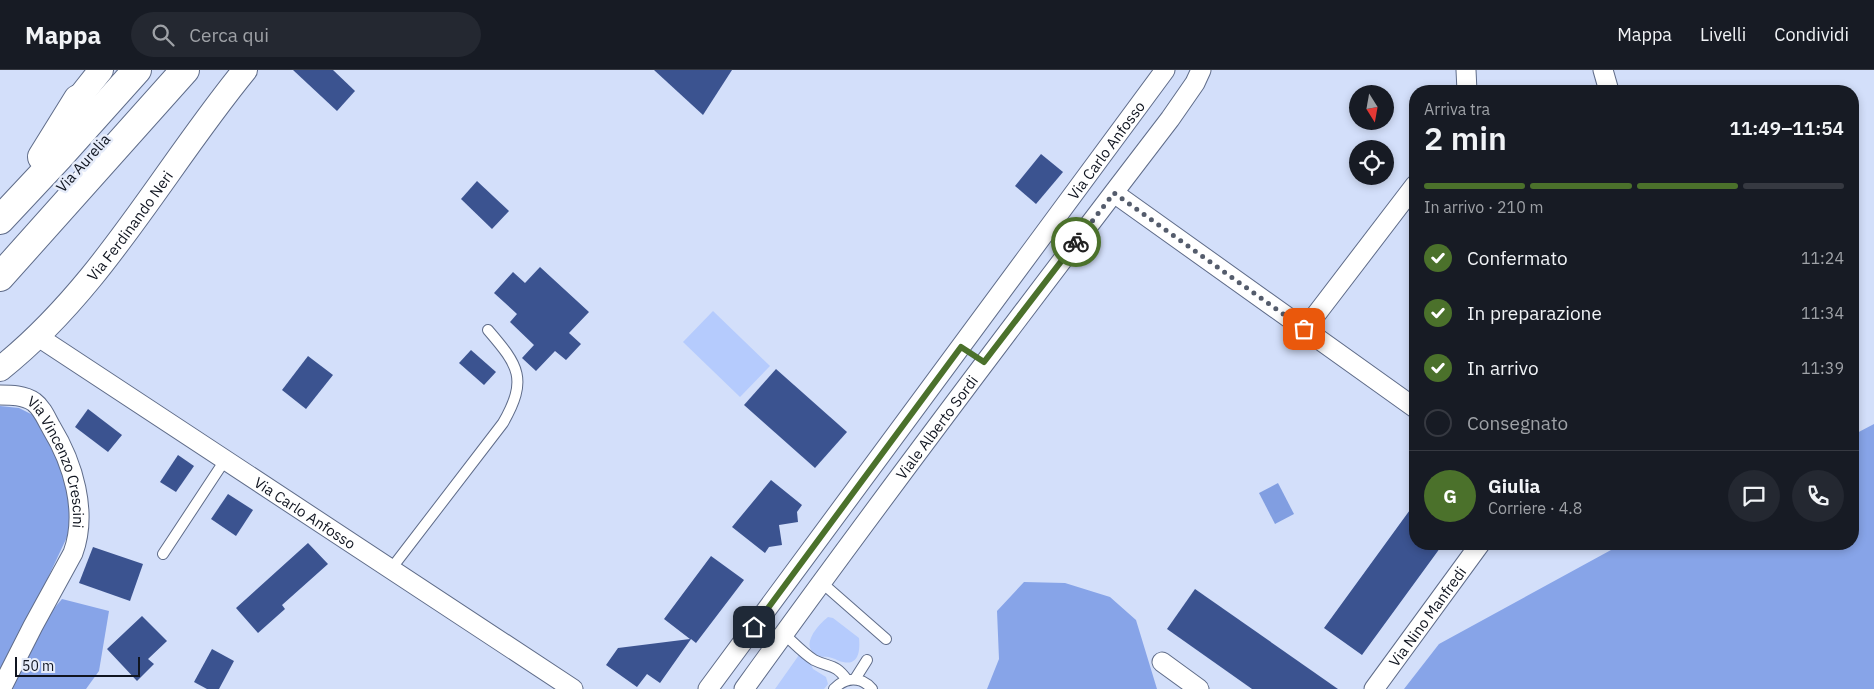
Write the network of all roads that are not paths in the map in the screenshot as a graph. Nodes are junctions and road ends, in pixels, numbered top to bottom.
1 (101, 70) edge
2 (137, 70) edge
3 (167, 70) edge
4 (185, 70) edge
5 (245, 70) edge
6 (1165, 70) edge
7 (1201, 70) edge
8 (1466, 70) edge
9 (1603, 70) edge
10 (1467, 85) edge
11 (1607, 85) edge
12 (78, 99) joint
13 (1114, 193) junction
14 (1409, 193) edge
15 (0, 220) edge
16 (0, 256) edge
17 (0, 277) edge
18 (1304, 329) junction
19 (488, 330) dead end
20 (37, 336) junction
21 (961, 347) junction
22 (984, 362) junction
23 (0, 369) edge
24 (0, 395) edge
25 (1409, 404) edge
26 (225, 460) junction
27 (1476, 550) edge
28 (162, 554) dead end
29 (391, 569) junction
30 (821, 582) junction
31 (784, 634) junction
32 (886, 639) dead end
33 (867, 660) dead end
34 (1162, 662) dead end
35 (851, 679) junction
36 (1, 689) edge
37 (574, 689) edge
38 (708, 689) edge
39 (744, 689) edge
40 (834, 689) edge
41 (872, 689) edge
42 (1199, 689) edge
43 (1374, 689) edge

1 - 12 street
2 - 15 highway, Via Aurelia
3 - 16 highway, Via Aurelia
4 - 17 highway
5 - 20 street, Via Ferdinando Neri
6 - 21 street, Via Carlo Anfosso
7 - 13 street, Viale Alberto Sordi
8 - 10 street
9 - 11 street
12 - 15 highway
13 - 18 street
13 - 22 street, Viale Alberto Sordi
14 - 18 street
18 - 25 street
19 - 29 lane
20 - 23 street, Via Ferdinando Neri
20 - 26 street, Via Carlo Anfosso
21 - 22 street
21 - 38 street, Via Carlo Anfosso
22 - 30 street, Viale Alberto Sordi
24 - 36 street, Via Vincenzo Crescini
26 - 28 lane
26 - 29 street, Via Carlo Anfosso
27 - 43 street, Via Nino Manfredi
29 - 37 street, Via Carlo Anfosso
30 - 31 street, Viale Alberto Sordi
30 - 32 lane
31 - 35 lane
31 - 39 street, Viale Alberto Sordi
33 - 35 lane
34 - 42 street
35 - 40 lane
35 - 41 lane

